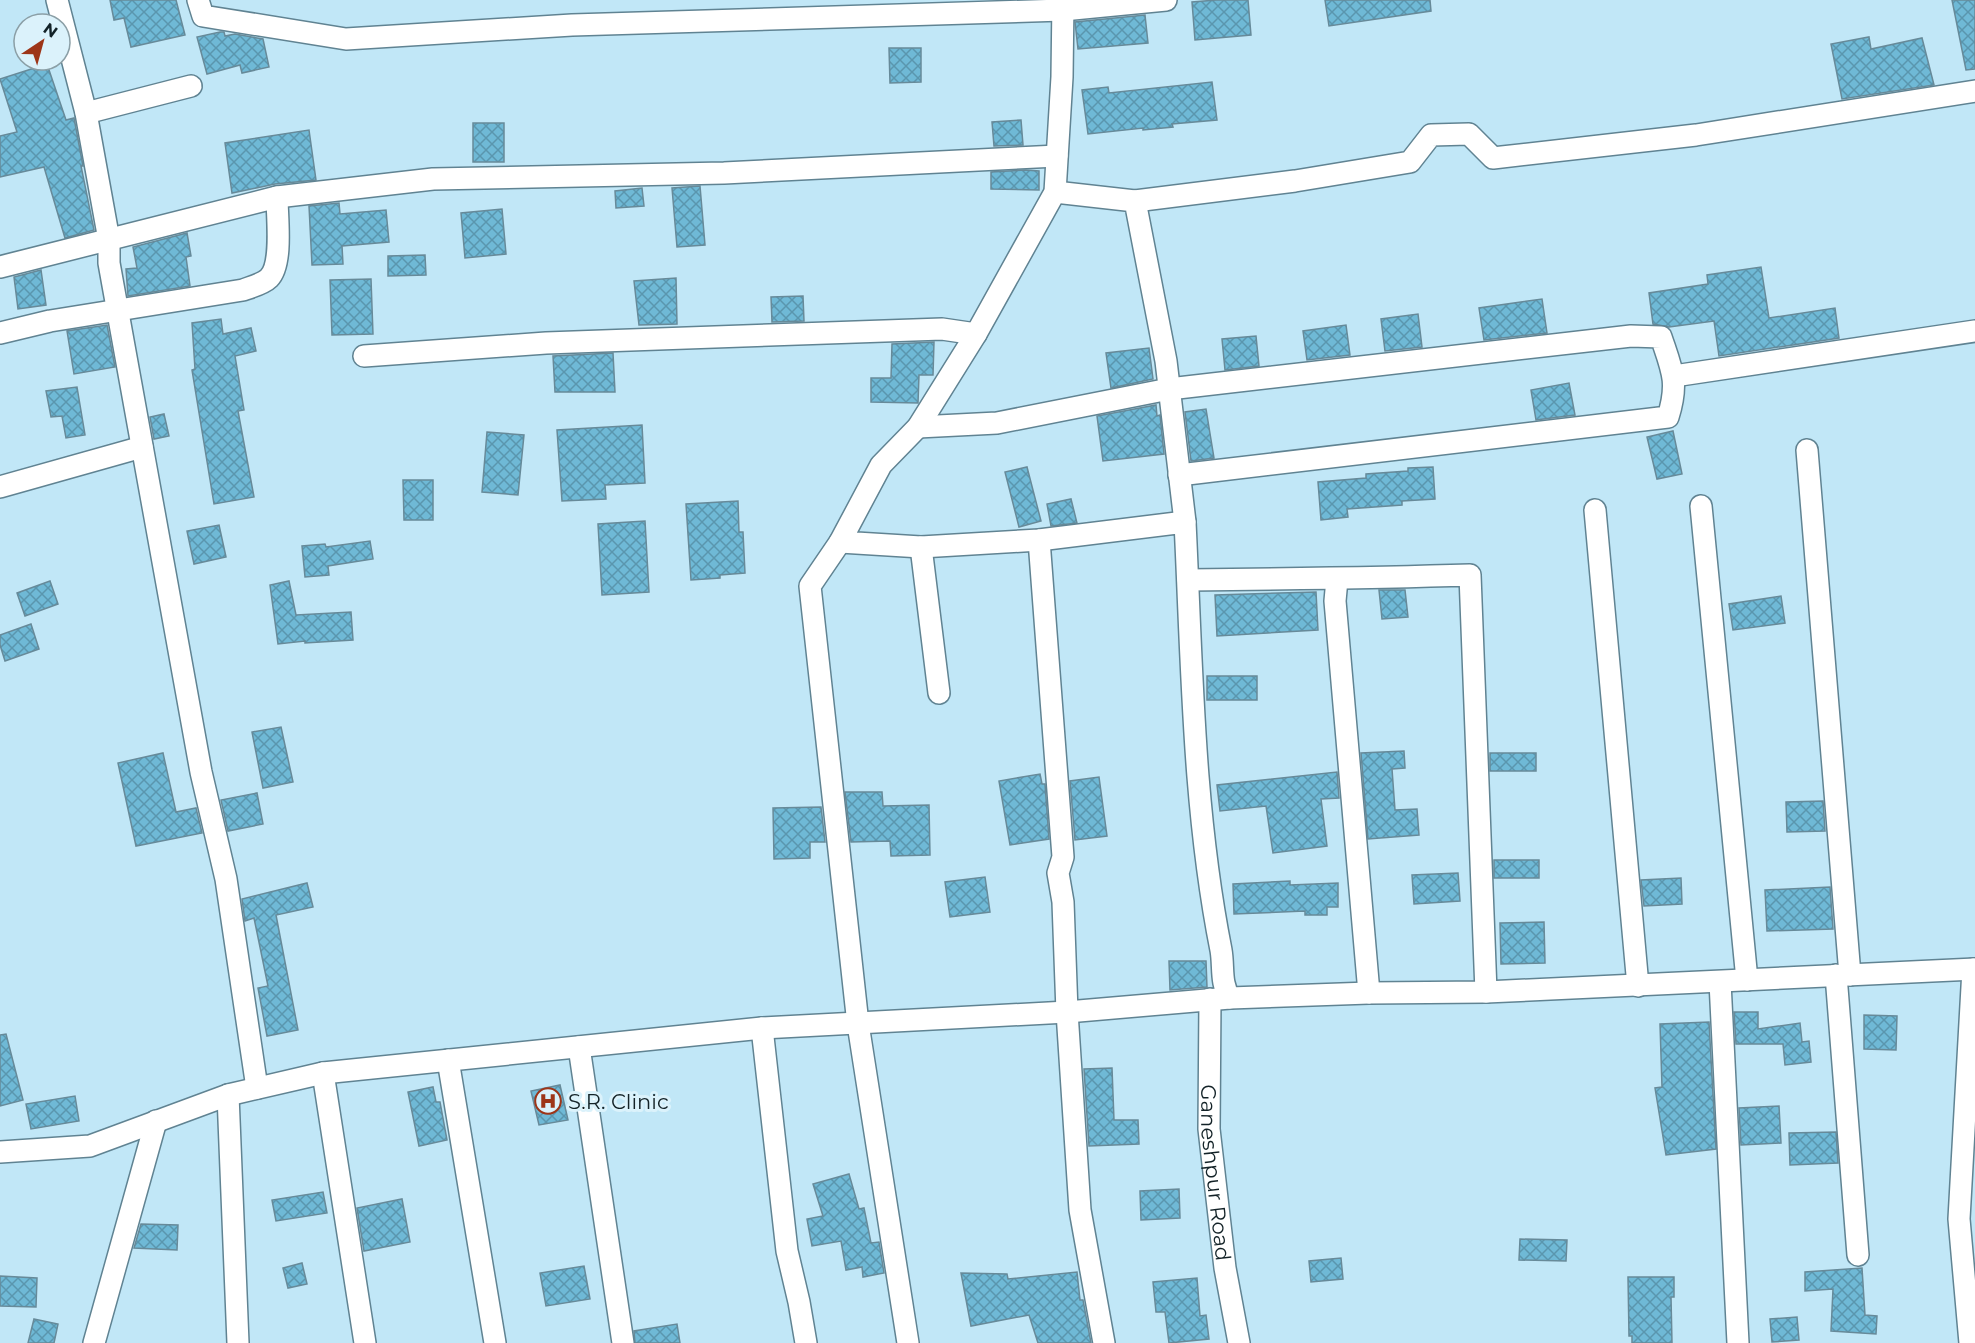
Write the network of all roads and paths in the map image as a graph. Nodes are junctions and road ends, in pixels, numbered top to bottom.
1 (57, 0) edge
2 (198, 0) edge
3 (1166, 0) edge
4 (1063, 5) edge
5 (191, 86) dead end
6 (1975, 91) edge
7 (86, 113) junction
8 (1057, 156) junction
9 (1055, 192) junction
10 (277, 197) junction
11 (1135, 201) junction
12 (109, 240) junction
13 (0, 267) edge
14 (118, 310) junction
15 (1975, 331) edge
16 (0, 333) edge
17 (976, 334) junction
18 (364, 356) dead end
19 (1674, 376) junction
20 (1169, 389) junction
21 (918, 427) junction
22 (142, 447) junction
23 (1807, 450) dead end
24 (1179, 475) junction
25 (0, 487) edge
26 (1701, 506) dead end
27 (1595, 510) dead end
28 (1185, 522) junction
29 (1039, 540) junction
30 (840, 542) junction
31 (921, 547) junction
32 (1337, 579) junction
33 (1188, 580) junction
34 (939, 693) dead end
35 (1974, 969) edge
36 (1843, 975) junction
37 (1747, 980) junction
38 (1720, 982) junction
39 (1638, 986) junction
40 (1370, 993) junction
41 (1486, 993) junction
42 (1220, 998) junction
43 (1067, 1012) junction
44 (858, 1024) junction
45 (762, 1028) junction
46 (579, 1047) junction
47 (448, 1060) junction
48 (322, 1073) junction
49 (258, 1088) junction
50 (228, 1095) junction
51 (156, 1121) junction
52 (0, 1152) edge
53 (1858, 1255) dead end
54 (94, 1343) edge
55 (238, 1343) edge
56 (365, 1343) edge
57 (495, 1343) edge
58 (623, 1343) edge
59 (806, 1343) edge
60 (908, 1343) edge
61 (1104, 1343) edge
62 (1239, 1343) edge
63 (1738, 1343) edge
64 (1970, 1343) edge

1 - 7 street
2 - 4 street
3 - 4 street
4 - 8 street
5 - 7 street
6 - 11 street
7 - 12 street
8 - 9 street
8 - 10 street
9 - 11 street
9 - 17 street
10 - 12 street
10 - 14 street
11 - 20 street, Ganeshpur Road
12 - 13 street
12 - 14 street
14 - 16 street
14 - 22 street
15 - 19 street
17 - 18 street
17 - 21 street
19 - 20 street
19 - 24 street
20 - 21 street
20 - 24 street, Ganeshpur Road
21 - 30 street
22 - 25 street
22 - 49 street
23 - 36 street
24 - 28 street, Ganeshpur Road
26 - 37 street
27 - 39 street
28 - 29 street
28 - 33 street, Ganeshpur Road
29 - 31 street
29 - 43 street
30 - 31 street
30 - 44 street
31 - 34 street
32 - 33 street
32 - 40 street
32 - 41 street
33 - 42 street, Ganeshpur Road
35 - 36 street
35 - 64 street
36 - 37 street
36 - 53 street
37 - 38 street
38 - 39 street
38 - 63 street
39 - 41 street
40 - 41 street
40 - 42 street
42 - 43 street
42 - 62 street, Ganeshpur Road
43 - 44 street
43 - 61 street
44 - 45 street
44 - 60 street
45 - 46 street
45 - 59 street
46 - 47 street
46 - 58 street
47 - 48 street
47 - 57 street
48 - 49 street
48 - 56 street
49 - 50 street
50 - 51 street
50 - 55 street
51 - 52 street
51 - 54 street

